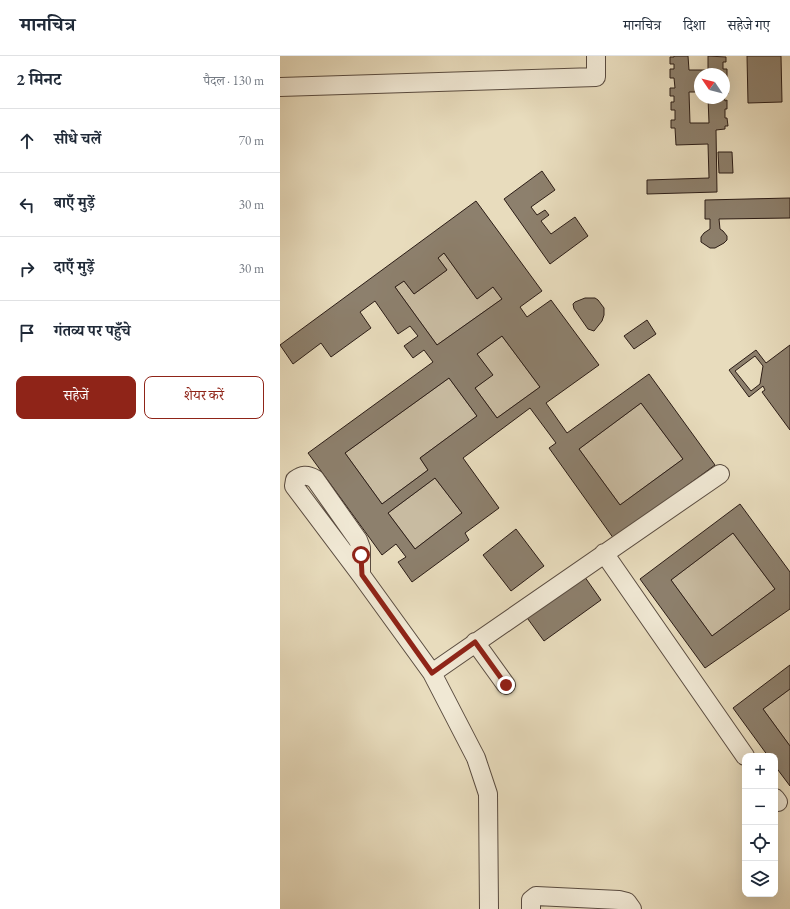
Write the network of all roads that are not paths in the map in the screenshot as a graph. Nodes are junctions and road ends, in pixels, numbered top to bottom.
1 (596, 56) edge
2 (280, 87) edge
3 (720, 474) dead end
4 (604, 553) junction
5 (362, 575) junction
6 (475, 642) junction
7 (432, 673) junction
8 (506, 685) dead end
9 (744, 753) edge
10 (489, 909) edge
11 (531, 909) edge
12 (632, 909) edge

1 - 2 street
3 - 4 street
4 - 6 street
4 - 9 street
5 - 5 street
5 - 7 street
6 - 7 street
6 - 8 street
7 - 10 street
11 - 12 street

